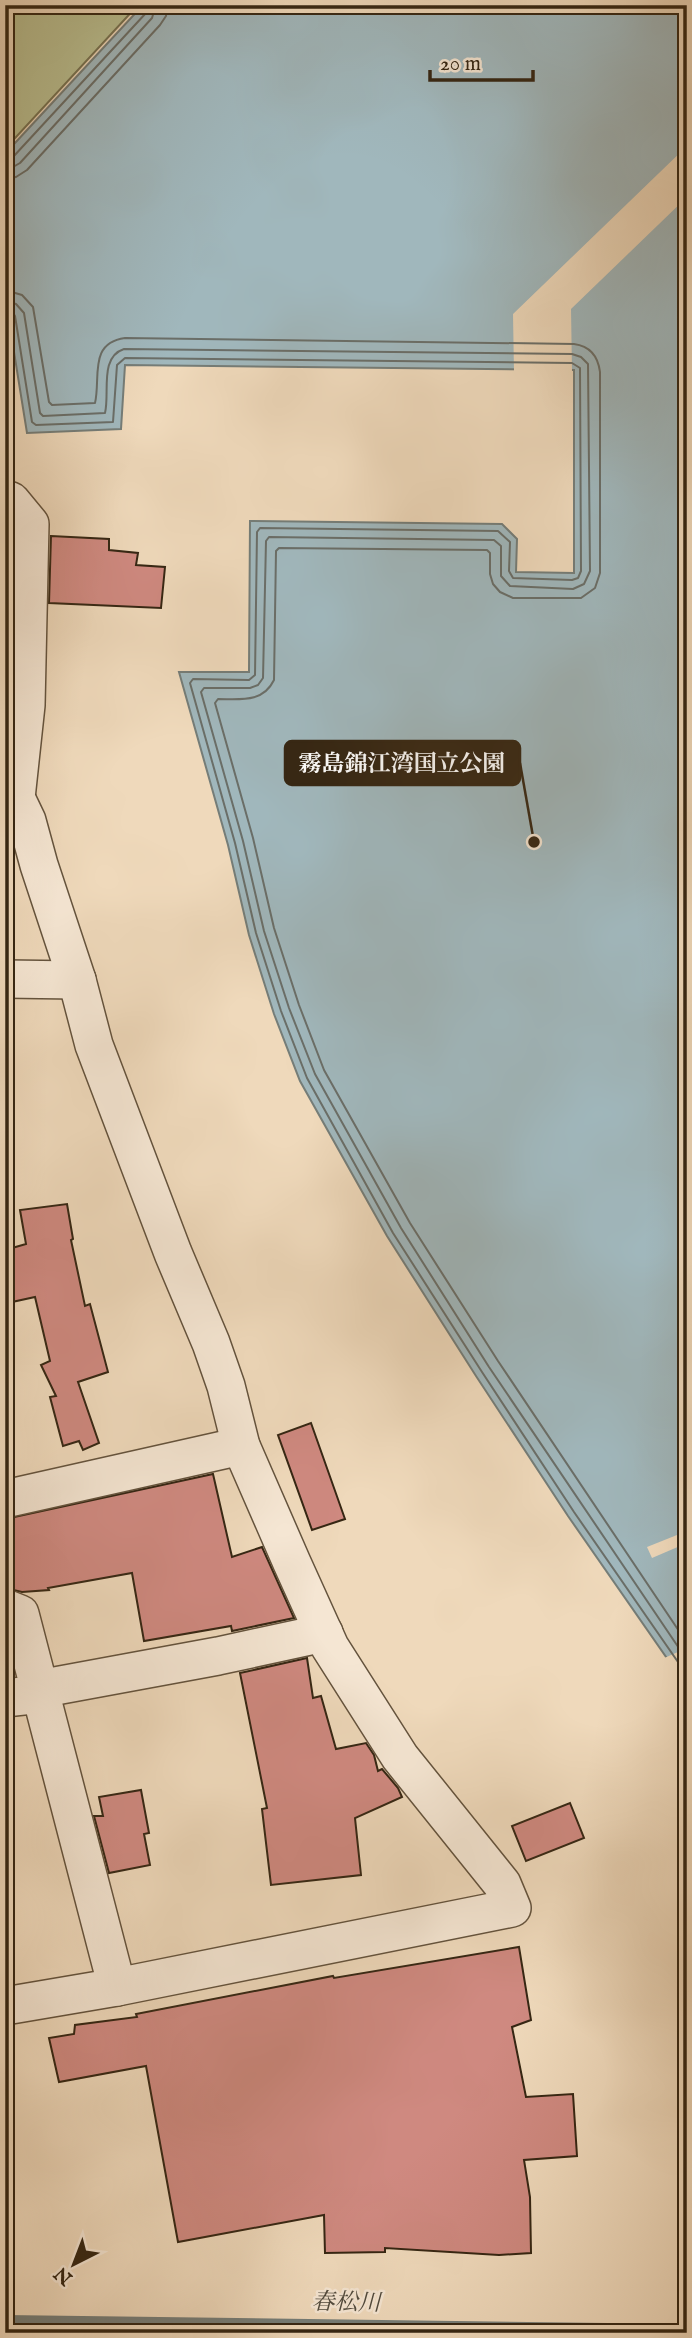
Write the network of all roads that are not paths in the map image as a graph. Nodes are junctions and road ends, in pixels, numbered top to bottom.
1 (5, 499) edge
2 (11, 799) edge
3 (5, 979) edge
4 (77, 979) junction
5 (241, 1446) junction
6 (5, 1499) edge
7 (5, 1608) edge
8 (324, 1633) junction
9 (28, 1694) edge
10 (117, 1987) junction
11 (5, 2006) edge

1 - 2 street
2 - 4 street
3 - 4 street
4 - 5 street
5 - 6 street
5 - 8 street
7 - 9 street
8 - 9 street
8 - 10 street
9 - 10 street
10 - 11 street

